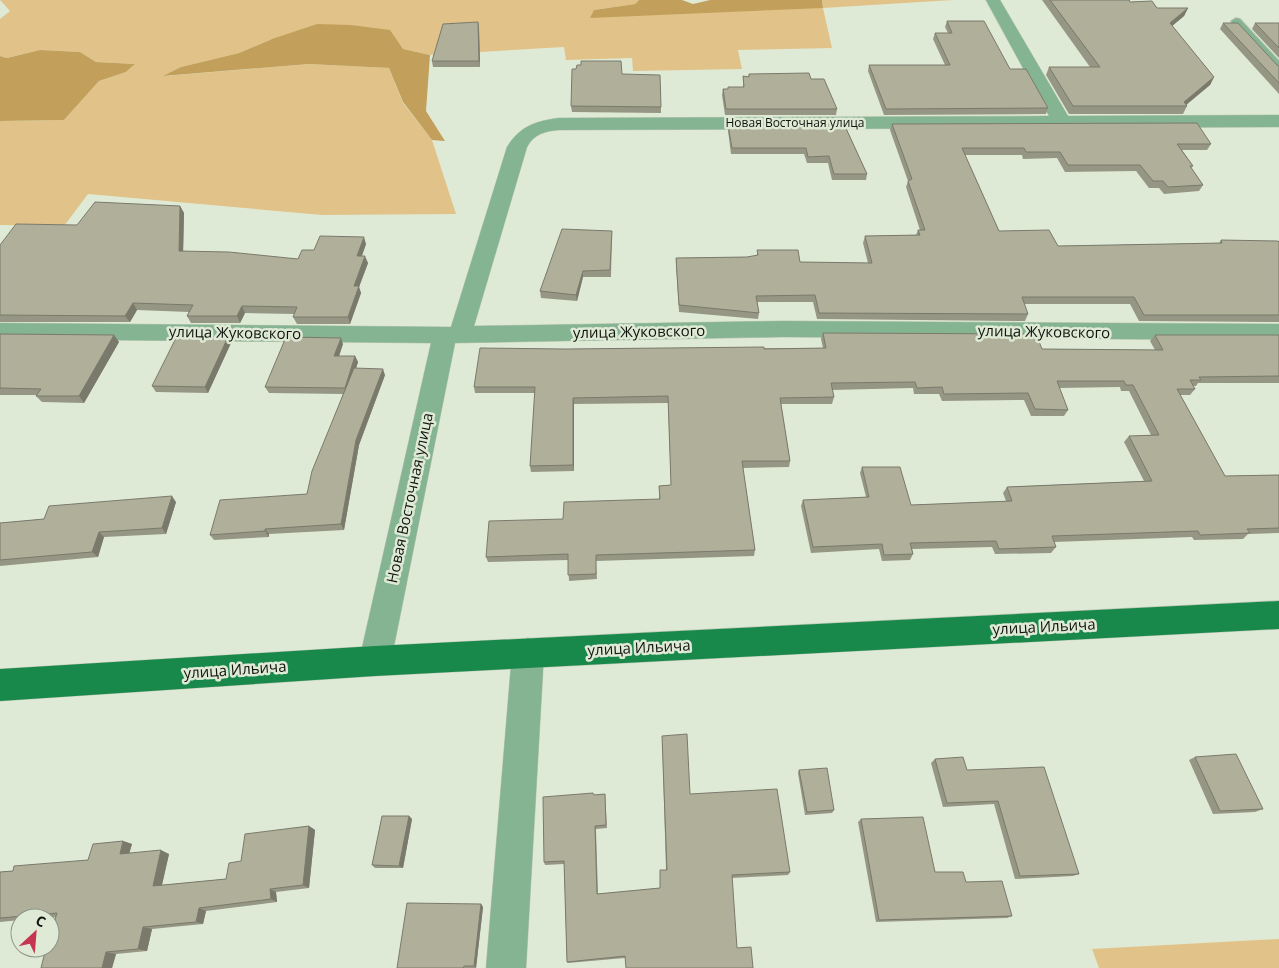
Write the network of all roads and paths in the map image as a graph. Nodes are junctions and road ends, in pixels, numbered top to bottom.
1 (993, 1) dead end
2 (1236, 21) edge
3 (1279, 68) edge
4 (1061, 121) junction
5 (1279, 121) edge
6 (0, 331) edge
7 (1279, 332) edge
8 (452, 335) junction
9 (1279, 615) edge
10 (528, 654) junction
11 (375, 661) junction
12 (0, 685) edge
13 (506, 968) edge

1 - 4 street
2 - 3 lane
4 - 5 street, Новая Восточная улица
4 - 8 street, Новая Восточная улица
6 - 8 street, улица Жуковского
7 - 8 street, улица Жуковского
8 - 11 street, Новая Восточная улица
9 - 10 main road, улица Ильича
10 - 11 main road, улица Ильича
10 - 13 street
11 - 12 main road, улица Ильича

